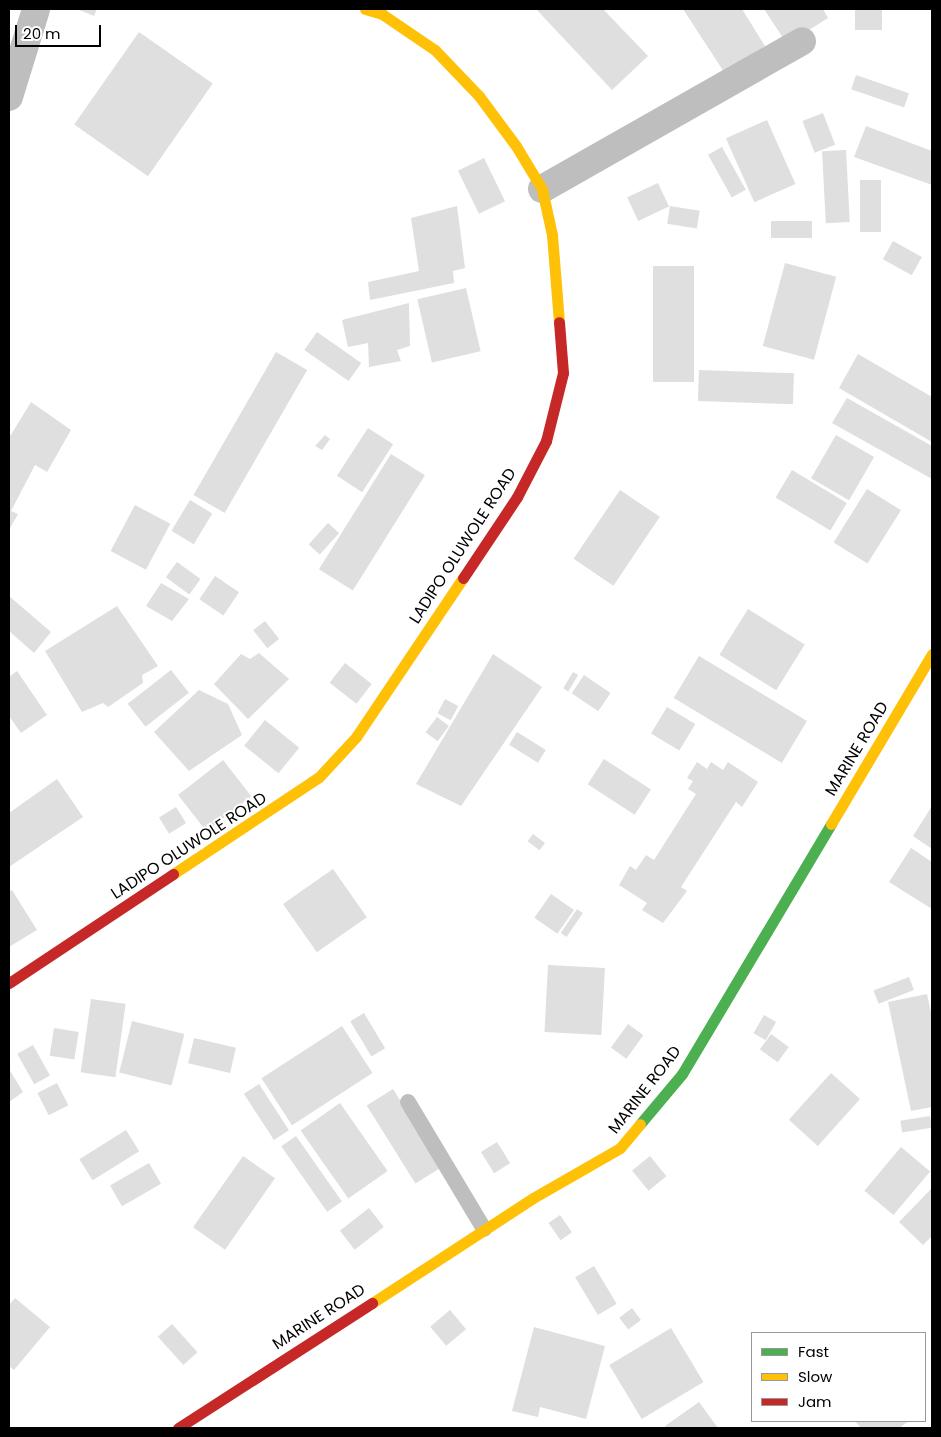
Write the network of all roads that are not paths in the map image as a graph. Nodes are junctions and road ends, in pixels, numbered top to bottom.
1 (36, 9) edge
2 (365, 9) edge
3 (802, 41) dead end
4 (9, 97) edge
5 (542, 190) junction
6 (932, 654) edge
7 (9, 983) edge
8 (408, 1102) dead end
9 (484, 1230) junction
10 (178, 1428) edge

1 - 4 street
2 - 5 street, LADIPO OLUWOLE ROAD
3 - 5 street
5 - 7 street, LADIPO OLUWOLE ROAD
6 - 9 street, MARINE ROAD
8 - 9 lane
9 - 10 street, MARINE ROAD

